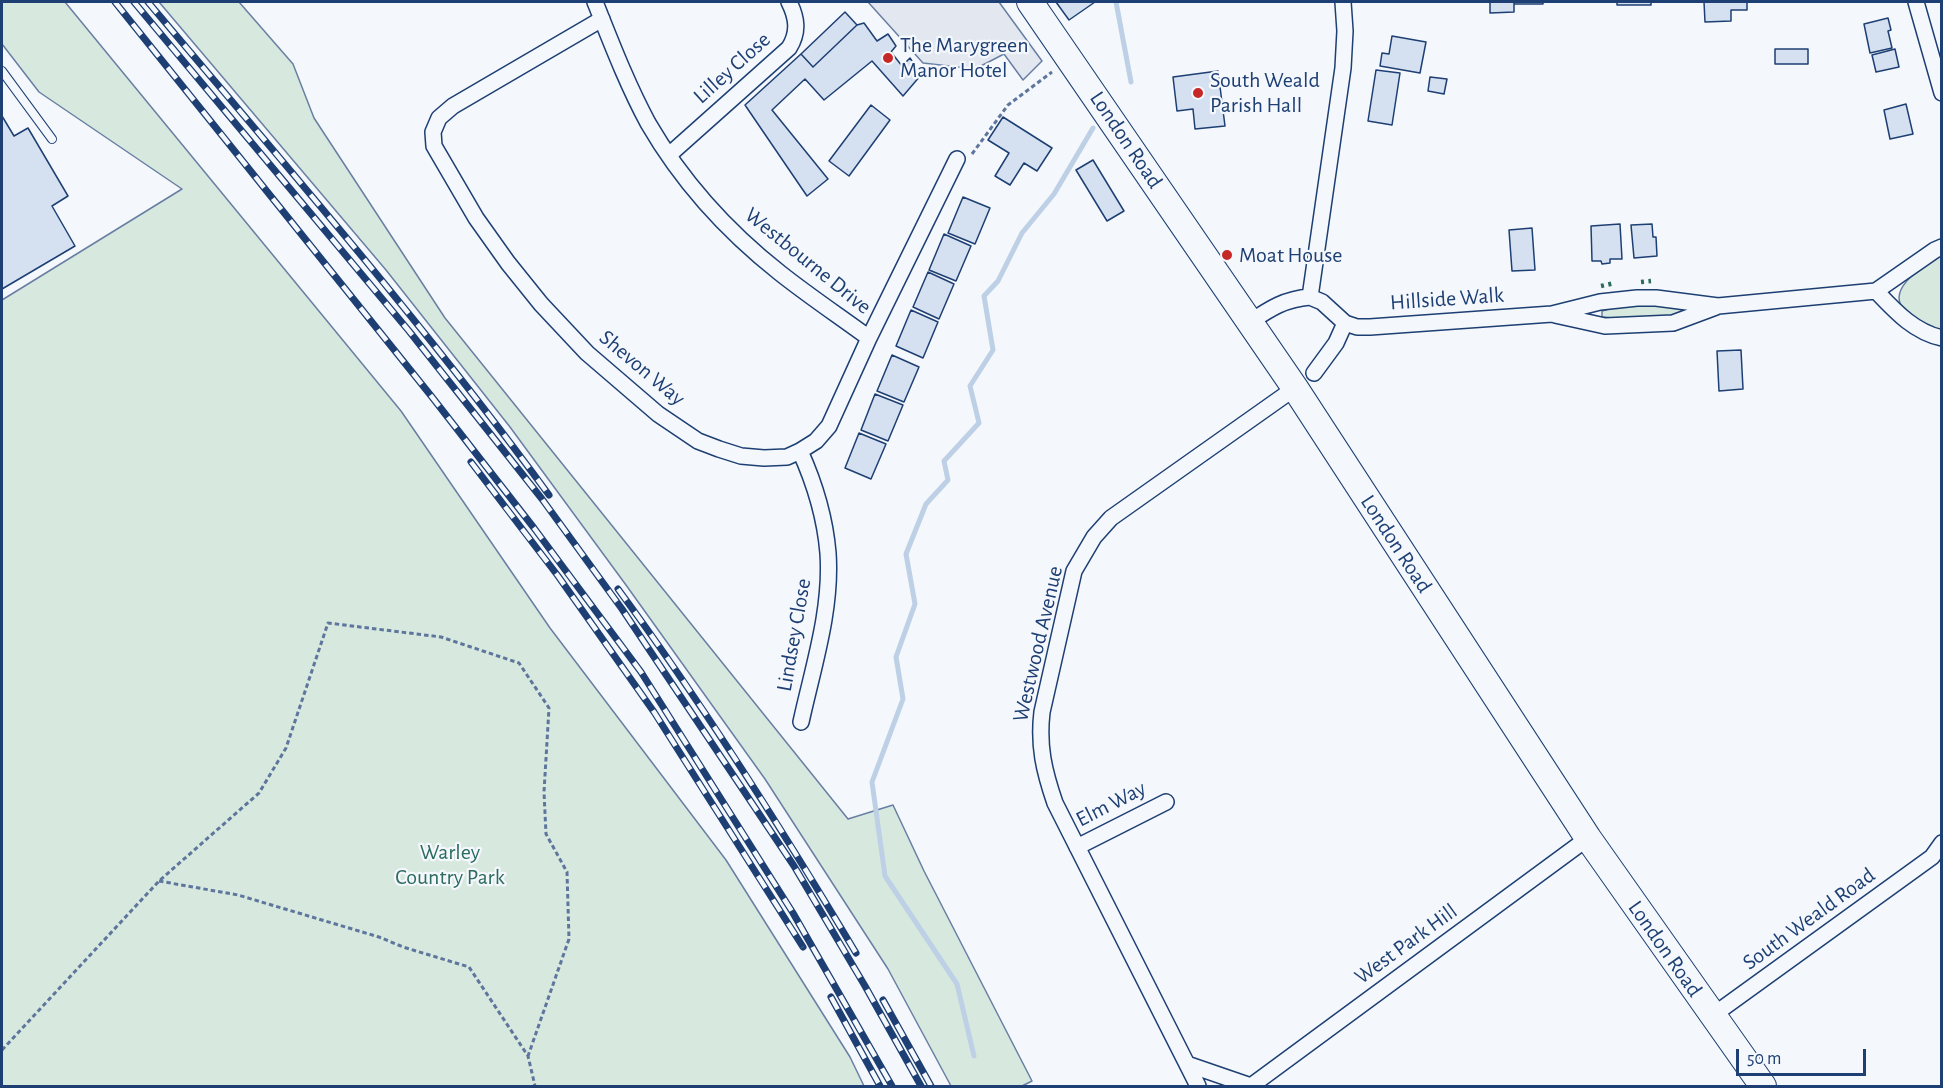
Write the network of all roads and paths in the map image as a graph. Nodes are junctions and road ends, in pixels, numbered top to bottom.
1 (595, 2) edge
2 (789, 2) edge
3 (1030, 2) edge
4 (1343, 2) edge
5 (1916, 2) edge
6 (602, 19) junction
7 (1070, 59) junction
8 (2, 71) edge
9 (1941, 93) edge
10 (52, 139) dead end
11 (669, 155) junction
12 (957, 159) joint
13 (1941, 247) edge
14 (1876, 291) junction
15 (1310, 297) junction
16 (1718, 306) junction
17 (1552, 314) junction
18 (1250, 322) junction
19 (1345, 323) junction
20 (869, 338) junction
21 (1941, 338) edge
22 (1304, 381) junction
23 (800, 451) junction
24 (801, 722) dead end
25 (1166, 802) dead end
26 (1588, 838) junction
27 (1941, 843) edge
28 (1077, 847) junction
29 (1936, 856) edge
30 (159, 881) junction
31 (1712, 1016) junction
32 (2, 1050) edge
33 (528, 1056) junction
34 (1187, 1064) junction
35 (536, 1086) edge
36 (1198, 1086) edge
37 (1251, 1086) edge
38 (1762, 1086) edge

1 - 6 street, Westbourne Drive
2 - 11 street, Lilley Close
3 - 7 main road, London Road
4 - 15 street
5 - 9 street
6 - 11 street, Westbourne Drive
6 - 23 street, Shevon Way
7 - 12 path
7 - 18 main road, London Road
8 - 10 lane
11 - 20 street, Westbourne Drive
12 - 20 street, Shevon Way
13 - 14 street, Hillside Walk
14 - 16 street, Hillside Walk
14 - 21 street
15 - 18 street
15 - 19 street
16 - 17 street, Hillside Walk
16 - 17 street, Hillside Walk
17 - 19 street, Hillside Walk
18 - 22 main road, London Road
19 - 22 street, Westwood Avenue
20 - 23 street, Shevon Way
22 - 26 main road, London Road
22 - 28 street, Westwood Avenue
23 - 24 street, Lindsey Close
25 - 28 street, Elm Way
26 - 31 main road, London Road
26 - 37 street, West Park Hill
27 - 29 street, South Weald Road
28 - 34 street, Westwood Avenue
29 - 31 street, South Weald Road
30 - 32 path
30 - 33 path
30 - 33 path
31 - 38 main road, London Road
33 - 35 path
34 - 36 street, Westwood Avenue
34 - 37 street, West Park Hill

